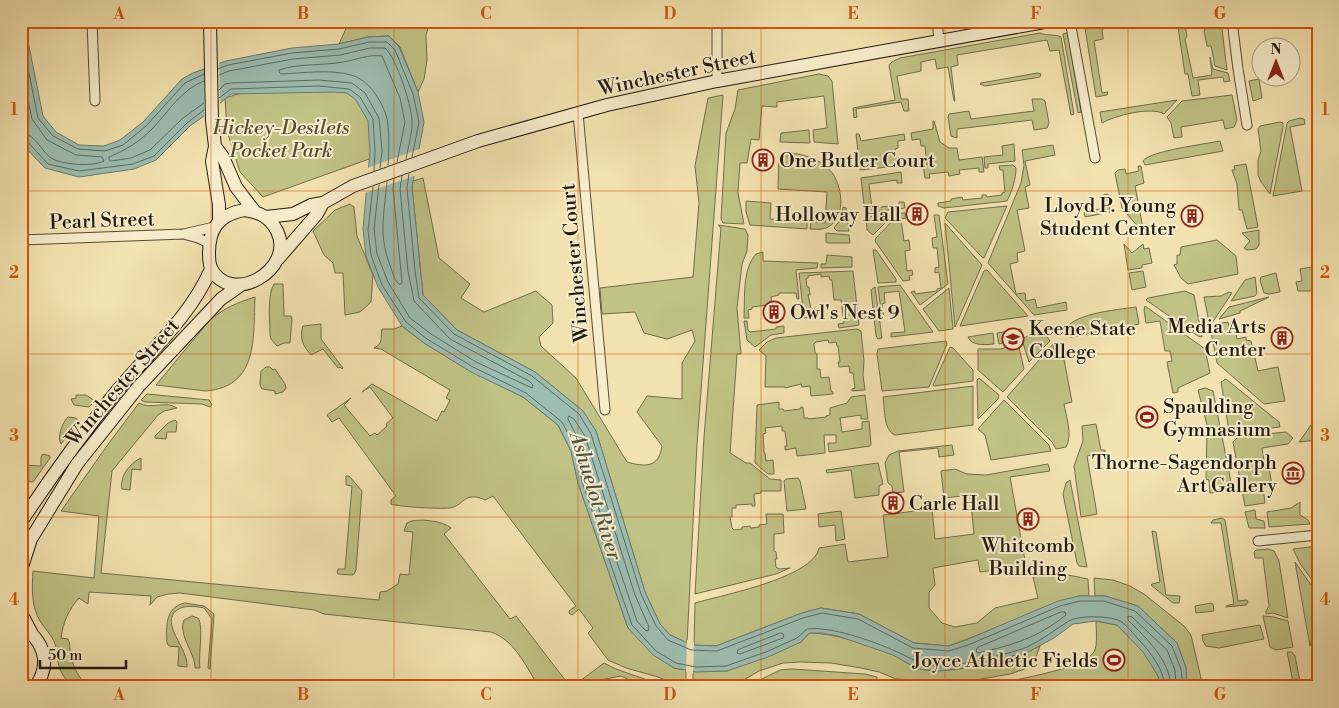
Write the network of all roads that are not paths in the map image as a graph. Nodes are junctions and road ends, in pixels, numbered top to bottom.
1 (92, 21) edge
2 (210, 21) edge
3 (717, 21) edge
4 (937, 21) edge
5 (1050, 21) edge
6 (1070, 21) edge
7 (1232, 21) edge
8 (940, 40) junction
9 (716, 80) junction
10 (95, 101) dead end
11 (578, 113) junction
12 (1248, 125) dead end
13 (215, 146) junction
14 (1095, 158) dead end
15 (323, 203) junction
16 (261, 214) junction
17 (216, 225) junction
18 (184, 234) junction
19 (21, 240) edge
20 (209, 243) junction
21 (278, 259) junction
22 (212, 269) junction
23 (241, 285) junction
24 (604, 410) dead end
25 (21, 522) edge
26 (1318, 535) edge
27 (1258, 541) dead end
28 (21, 570) edge
29 (21, 613) edge
30 (26, 629) edge
31 (35, 687) edge

1 - 10 street
2 - 13 street
3 - 9 street
4 - 8 street
5 - 8 street, Winchester Street
6 - 14 street
7 - 12 street
8 - 9 street, Winchester Street
9 - 11 street, Winchester Street
11 - 15 street, Winchester Street
11 - 24 street, Winchester Court
13 - 16 street
13 - 17 street
15 - 16 street, Winchester Street
15 - 21 street, Winchester Street
16 - 17 street
16 - 21 street
17 - 18 street, Pearl Street
17 - 20 street
18 - 19 street, Pearl Street
18 - 20 street, Pearl Street
20 - 22 street
21 - 23 street
22 - 23 street
22 - 25 street, Winchester Street
23 - 28 street, Winchester Street
26 - 27 street
29 - 30 street
30 - 31 street

